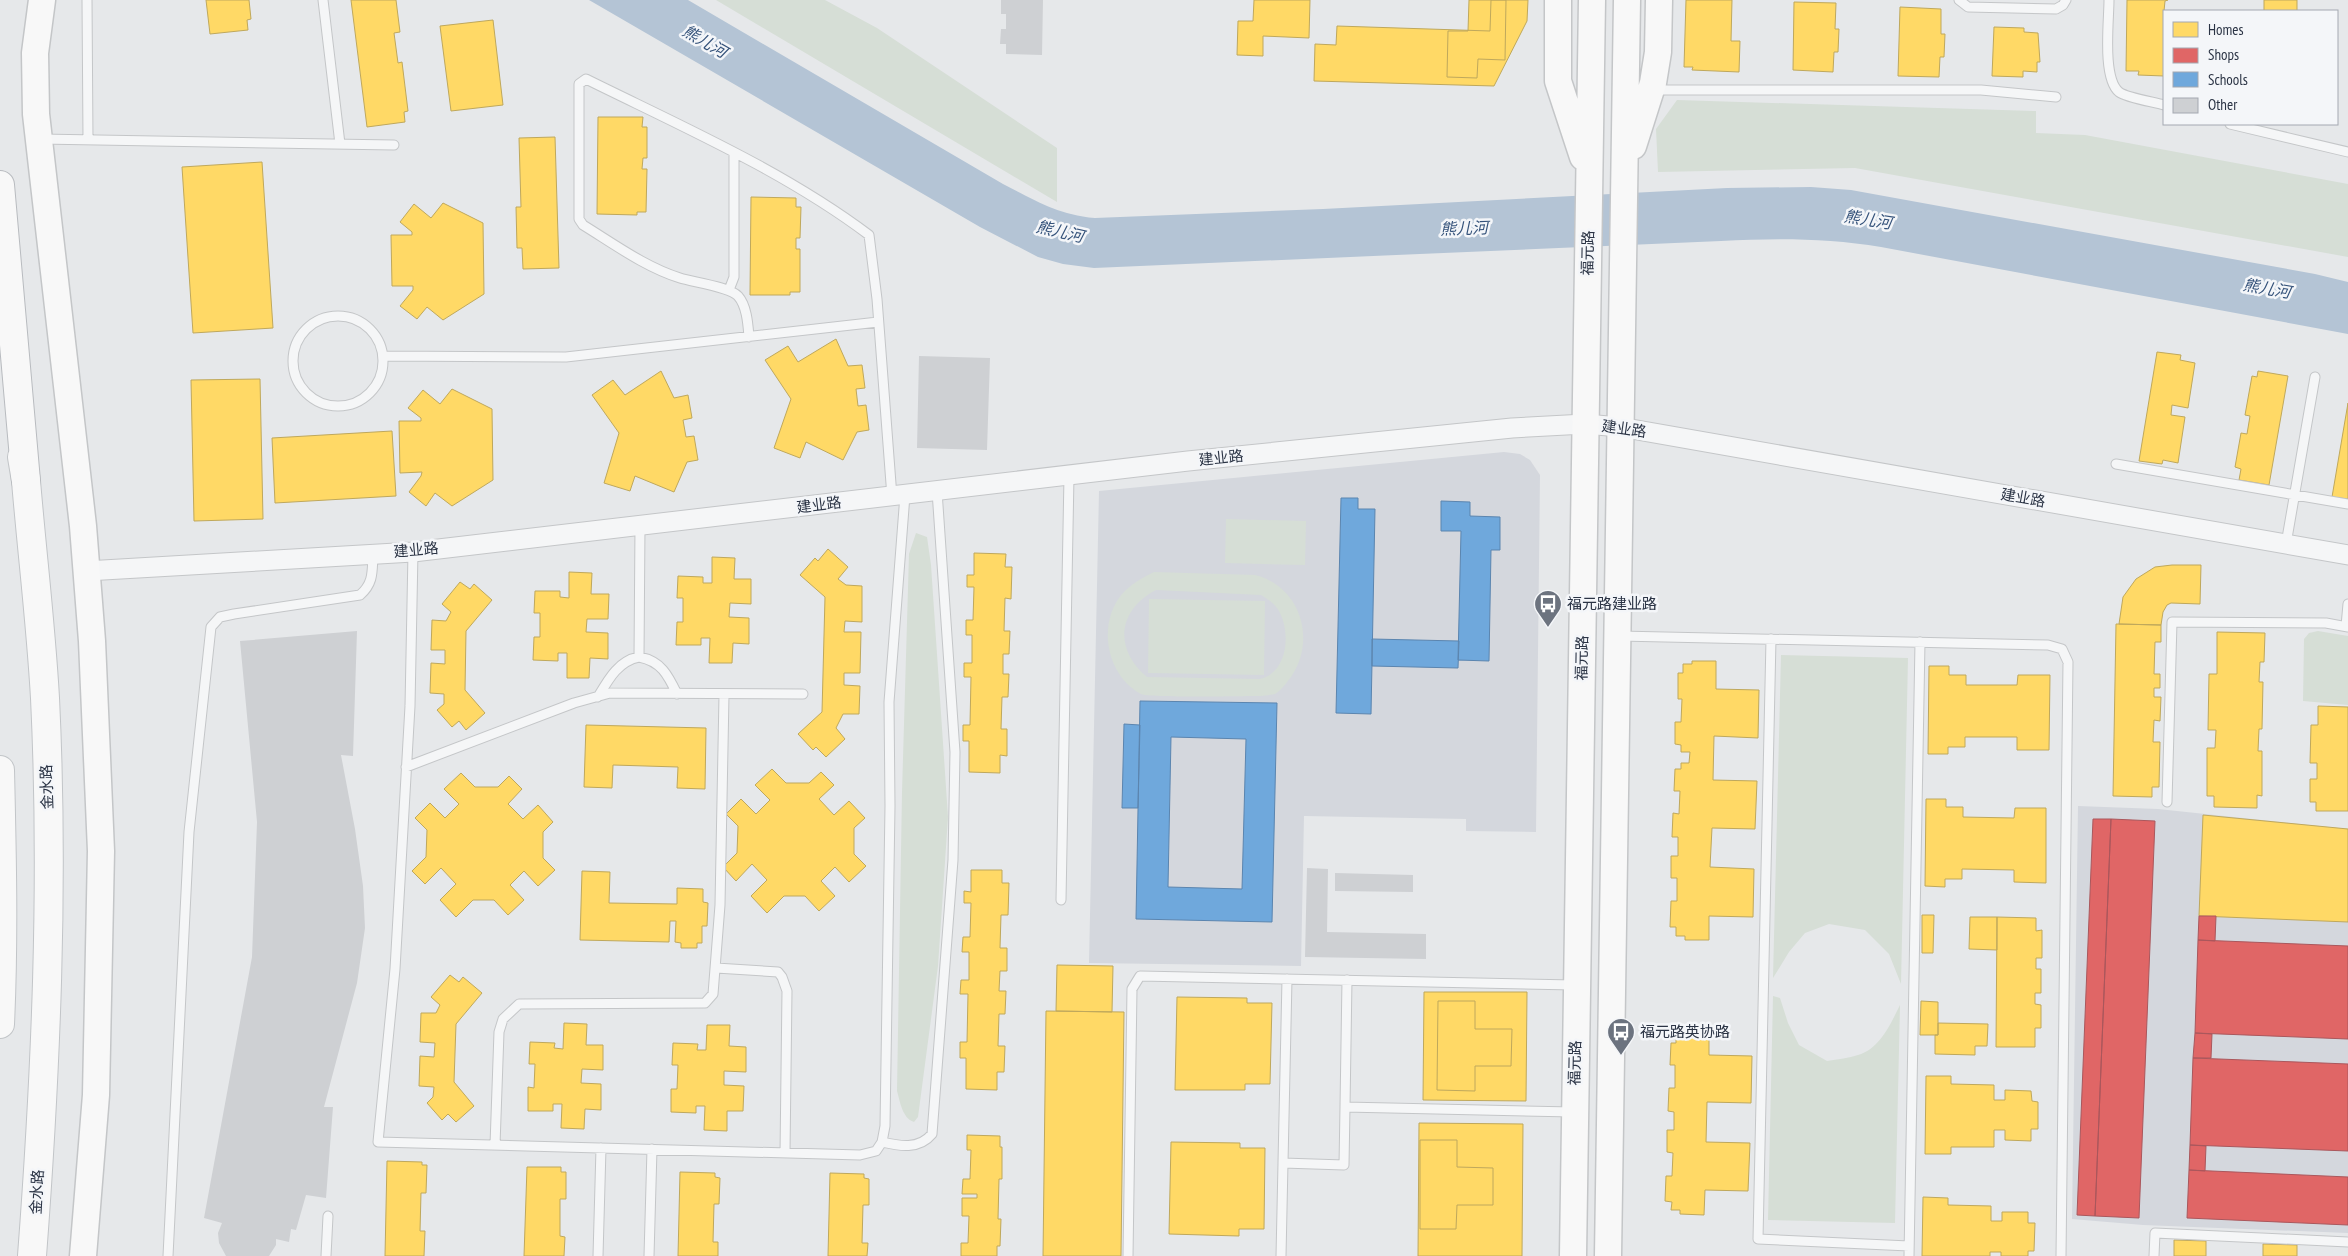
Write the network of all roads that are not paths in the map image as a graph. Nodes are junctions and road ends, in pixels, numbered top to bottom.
1 (42, 0) edge
2 (88, 0) edge
3 (323, 0) edge
4 (1558, 0) edge
5 (1592, 0) edge
6 (1627, 0) edge
7 (1659, 0) edge
8 (1959, 0) edge
9 (2066, 0) edge
10 (2109, 0) edge
11 (1651, 90) junction
12 (2056, 97) dead end
13 (2163, 105) edge
14 (2234, 125) edge
15 (38, 139) junction
16 (88, 140) junction
17 (340, 144) junction
18 (394, 145) dead end
19 (2348, 152) edge
20 (734, 153) junction
21 (1589, 180) junction
22 (1624, 184) junction
23 (0, 185) edge
24 (729, 290) junction
25 (0, 321) edge
26 (878, 322) junction
27 (749, 337) junction
28 (384, 356) junction
29 (2315, 377) dead end
30 (1585, 424) junction
31 (1620, 427) junction
32 (2116, 464) dead end
33 (1069, 476) junction
34 (26, 481) junction
35 (937, 492) junction
36 (2295, 495) junction
37 (899, 496) junction
38 (2348, 504) edge
39 (640, 526) junction
40 (2286, 544) junction
41 (413, 552) junction
42 (373, 554) junction
43 (2348, 555) edge
44 (86, 571) junction
45 (2348, 604) edge
46 (2347, 626) edge
47 (1617, 636) junction
48 (1772, 639) junction
49 (1920, 642) junction
50 (639, 657) junction
51 (677, 694) junction
52 (803, 694) dead end
53 (724, 695) junction
54 (598, 697) junction
55 (406, 767) junction
56 (0, 770) edge
57 (2167, 802) dead end
58 (1060, 900) dead end
59 (716, 968) junction
60 (1287, 979) junction
61 (1347, 980) junction
62 (1577, 985) junction
63 (0, 1024) edge
64 (1345, 1107) junction
65 (1575, 1112) junction
66 (882, 1142) junction
67 (496, 1145) junction
68 (600, 1148) junction
69 (652, 1150) junction
70 (785, 1153) junction
71 (1283, 1164) junction
72 (328, 1216) dead end
73 (2348, 1242) edge
74 (1909, 1246) junction
75 (32, 1256) edge
76 (83, 1256) edge
77 (168, 1256) edge
78 (326, 1256) edge
79 (598, 1256) edge
80 (649, 1256) edge
81 (1128, 1256) edge
82 (1281, 1256) edge
83 (1572, 1256) edge
84 (1608, 1256) edge
85 (1909, 1256) edge
86 (2061, 1256) edge
87 (2154, 1256) edge

1 - 15 main road
2 - 16 lane
3 - 17 lane
4 - 21 main road
5 - 21 main road, 福元路
6 - 22 main road
7 - 11 main road
8 - 9 lane
10 - 13 lane
11 - 12 lane
11 - 22 main road
14 - 19 lane
15 - 16 lane
15 - 44 main road
16 - 17 lane
17 - 18 lane
20 - 24 lane
20 - 24 lane
20 - 26 lane
21 - 30 main road, 福元路
22 - 31 main road
23 - 34 main road
24 - 27 lane
25 - 34 main road, 金水路
26 - 27 lane
26 - 37 lane
27 - 28 lane
28 - 28 lane
29 - 36 lane
30 - 31 street, 建业路
30 - 33 street, 建业路
30 - 62 main road, 福元路
31 - 40 street, 建业路
31 - 47 main road
32 - 36 lane
33 - 35 street, 建业路
33 - 58 lane
34 - 75 main road, 金水路
35 - 37 street, 建业路
35 - 66 lane
36 - 38 lane
36 - 40 lane
37 - 39 street, 建业路
37 - 66 lane
39 - 41 street, 建业路
39 - 50 lane
40 - 43 street, 建业路
41 - 42 street, 建业路
41 - 55 lane
42 - 44 street, 建业路
42 - 77 lane
44 - 76 main road
45 - 46 lane
46 - 57 lane
47 - 48 lane
47 - 84 main road
48 - 49 lane
48 - 74 lane
49 - 74 lane
49 - 86 lane
50 - 51 lane
50 - 54 lane
51 - 53 lane
51 - 54 lane
52 - 53 lane
53 - 59 lane
54 - 55 lane
55 - 67 lane
56 - 63 main road
59 - 67 lane
59 - 70 lane
60 - 61 lane
60 - 71 lane
60 - 81 lane
61 - 62 lane
61 - 64 lane
62 - 65 main road, 福元路
64 - 65 lane
64 - 71 lane
65 - 83 main road, 福元路
66 - 70 lane
67 - 68 lane
68 - 69 lane
68 - 79 lane
69 - 70 lane
69 - 80 lane
71 - 82 lane
72 - 78 lane
73 - 87 lane
74 - 85 lane

